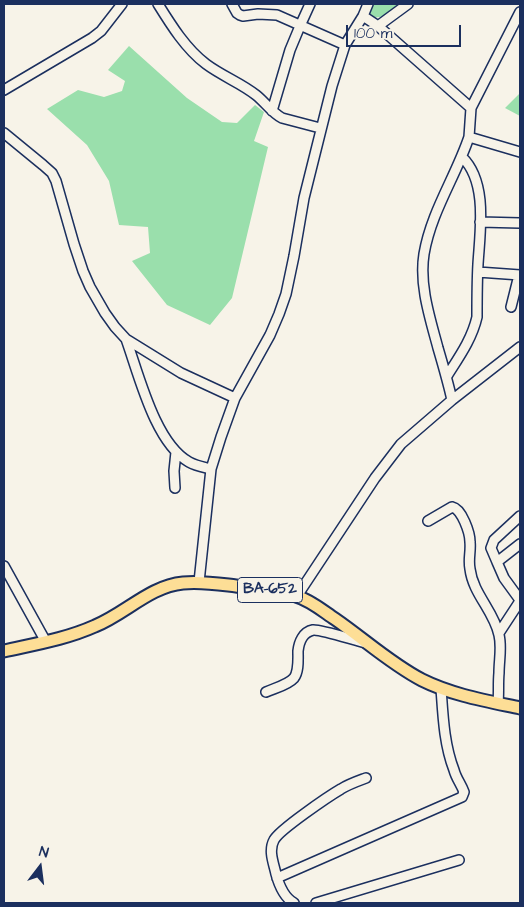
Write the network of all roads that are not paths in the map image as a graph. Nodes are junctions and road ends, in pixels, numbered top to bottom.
1 (122, 4) edge
2 (158, 4) edge
3 (232, 4) edge
4 (310, 4) edge
5 (368, 4) edge
6 (408, 4) edge
7 (520, 12) edge
8 (363, 16) junction
9 (300, 26) junction
10 (378, 26) junction
11 (345, 45) junction
12 (4, 90) edge
13 (470, 108) junction
14 (272, 111) junction
15 (320, 128) junction
16 (4, 133) edge
17 (469, 136) junction
18 (520, 152) edge
19 (462, 157) junction
20 (480, 222) junction
21 (520, 224) edge
22 (478, 272) junction
23 (520, 275) edge
24 (511, 307) dead end
25 (126, 339) junction
26 (520, 347) edge
27 (447, 376) junction
28 (234, 398) junction
29 (452, 400) junction
30 (176, 452) junction
31 (211, 469) junction
32 (175, 488) dead end
33 (520, 516) edge
34 (428, 522) dead end
35 (520, 544) edge
36 (497, 562) junction
37 (4, 566) edge
38 (199, 582) junction
39 (297, 596) junction
40 (520, 600) edge
41 (499, 633) junction
42 (46, 642) junction
43 (371, 645) junction
44 (4, 651) edge
45 (441, 688) junction
46 (266, 692) dead end
47 (498, 703) junction
48 (520, 708) edge
49 (366, 778) dead end
50 (459, 860) dead end
51 (277, 878) junction
52 (294, 903) edge
53 (316, 903) edge

1 - 12 street
2 - 14 street
3 - 9 street
4 - 9 street
5 - 8 street
6 - 10 street
7 - 13 street
8 - 10 street
8 - 11 street
9 - 11 street
9 - 14 street
10 - 13 street
11 - 15 street
13 - 17 street
14 - 15 street
15 - 28 street
16 - 25 street
17 - 18 street
17 - 19 street
19 - 20 street
19 - 27 street
20 - 21 street
20 - 22 street
22 - 23 street
22 - 27 street
23 - 24 street
25 - 28 street
25 - 30 street
26 - 29 street
27 - 29 street
28 - 31 street
29 - 39 street
30 - 31 street
30 - 32 street
31 - 38 street
33 - 36 street
34 - 41 street
35 - 36 street
36 - 40 street
37 - 42 street
38 - 39 main road, BA-652
38 - 42 main road, BA-652
39 - 43 main road, BA-652
40 - 41 street
41 - 47 street
42 - 44 main road, BA-652
43 - 45 main road, BA-652
43 - 46 street
45 - 47 main road, BA-652
45 - 51 street
47 - 48 main road, BA-652
49 - 51 street
50 - 53 street
51 - 52 street

